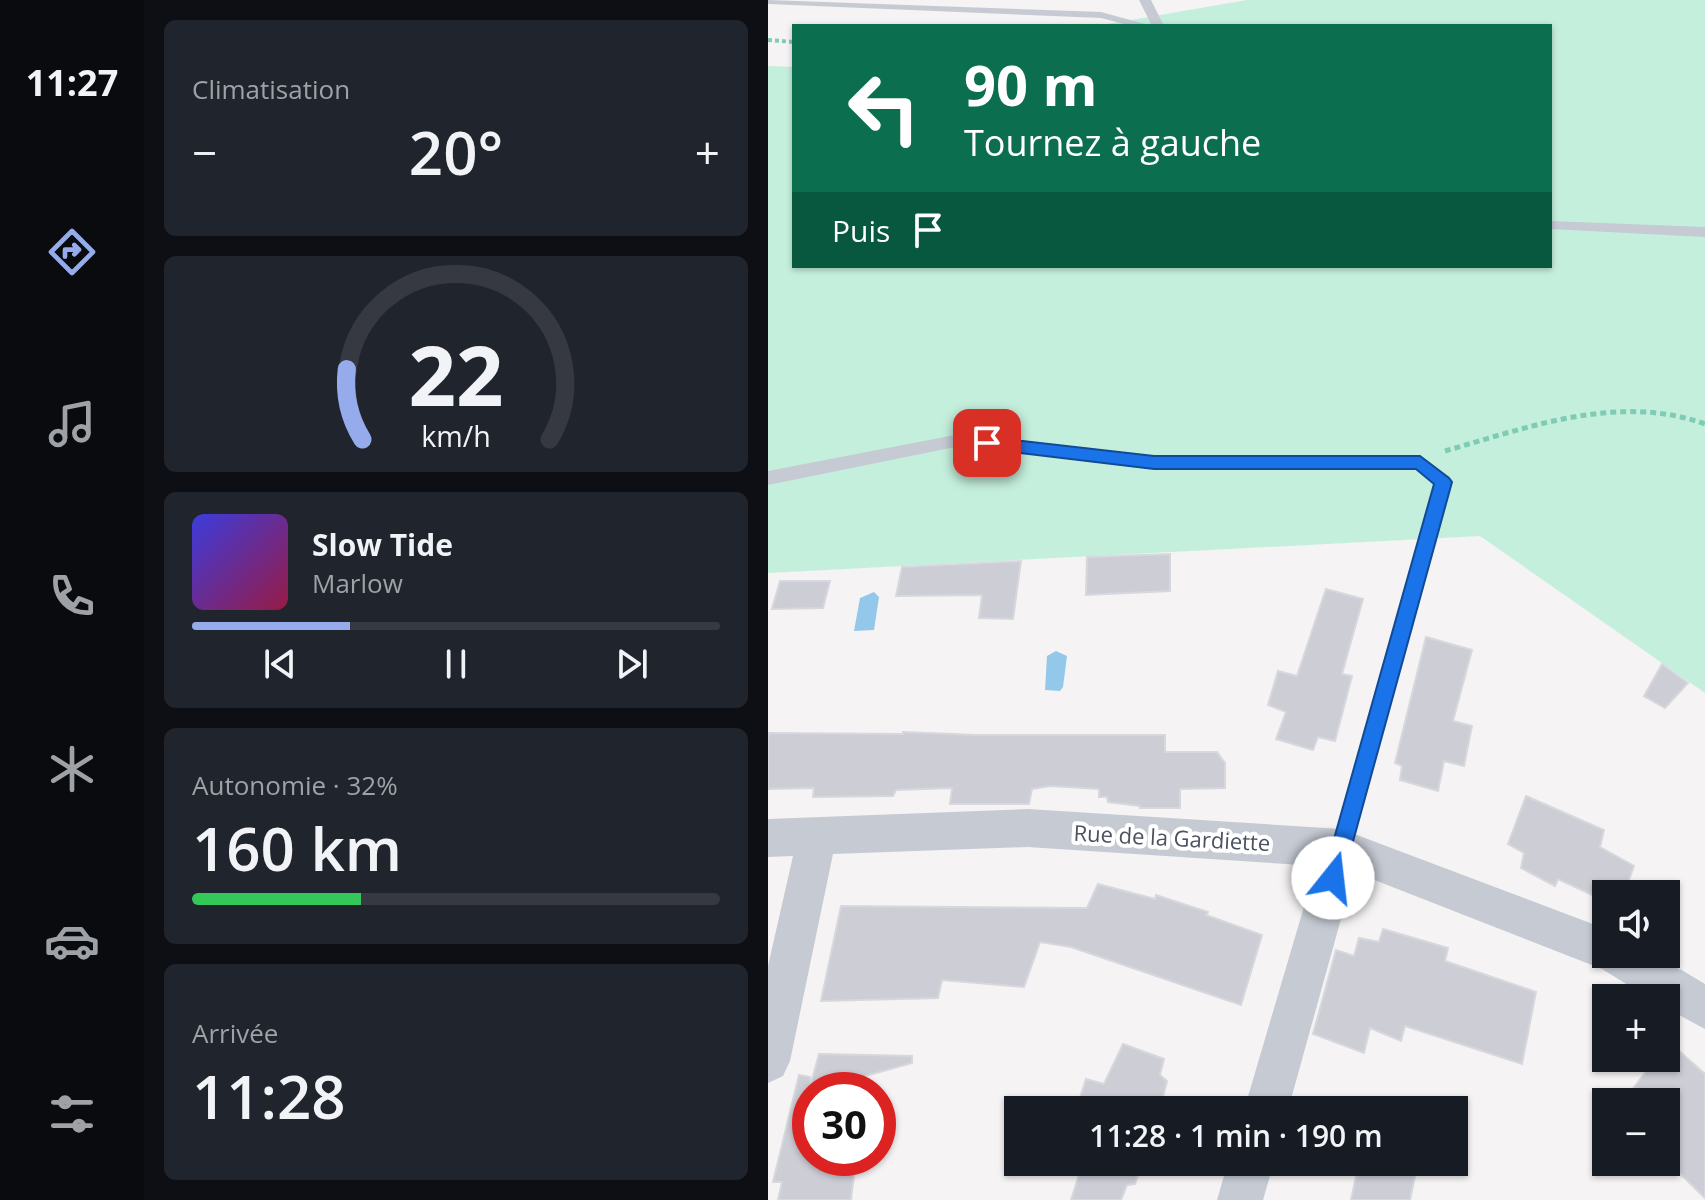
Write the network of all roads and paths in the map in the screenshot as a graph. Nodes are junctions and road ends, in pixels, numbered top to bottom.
1 (1145, 0) edge
2 (768, 1) edge
3 (1140, 24) edge
4 (1157, 24) edge
5 (768, 40) edge
6 (792, 42) edge
7 (1552, 225) edge
8 (1705, 232) edge
9 (1705, 424) edge
10 (1436, 453) dead end
11 (768, 478) edge
12 (768, 838) edge
13 (817, 838) junction
14 (1341, 848) junction
15 (1592, 945) edge
16 (1639, 968) edge
17 (1705, 1008) edge
18 (768, 1061) edge
19 (1270, 1096) edge
20 (1247, 1176) edge
21 (1240, 1200) edge

1 - 4 lane
2 - 3 lane
5 - 6 path
7 - 8 lane
9 - 10 path
11 - 14 lane
12 - 13 street, Rue de la Gardiette
13 - 14 street, Rue de la Gardiette
13 - 18 street
14 - 15 street, Rue de la Gardiette
14 - 19 street
16 - 17 street
20 - 21 street

